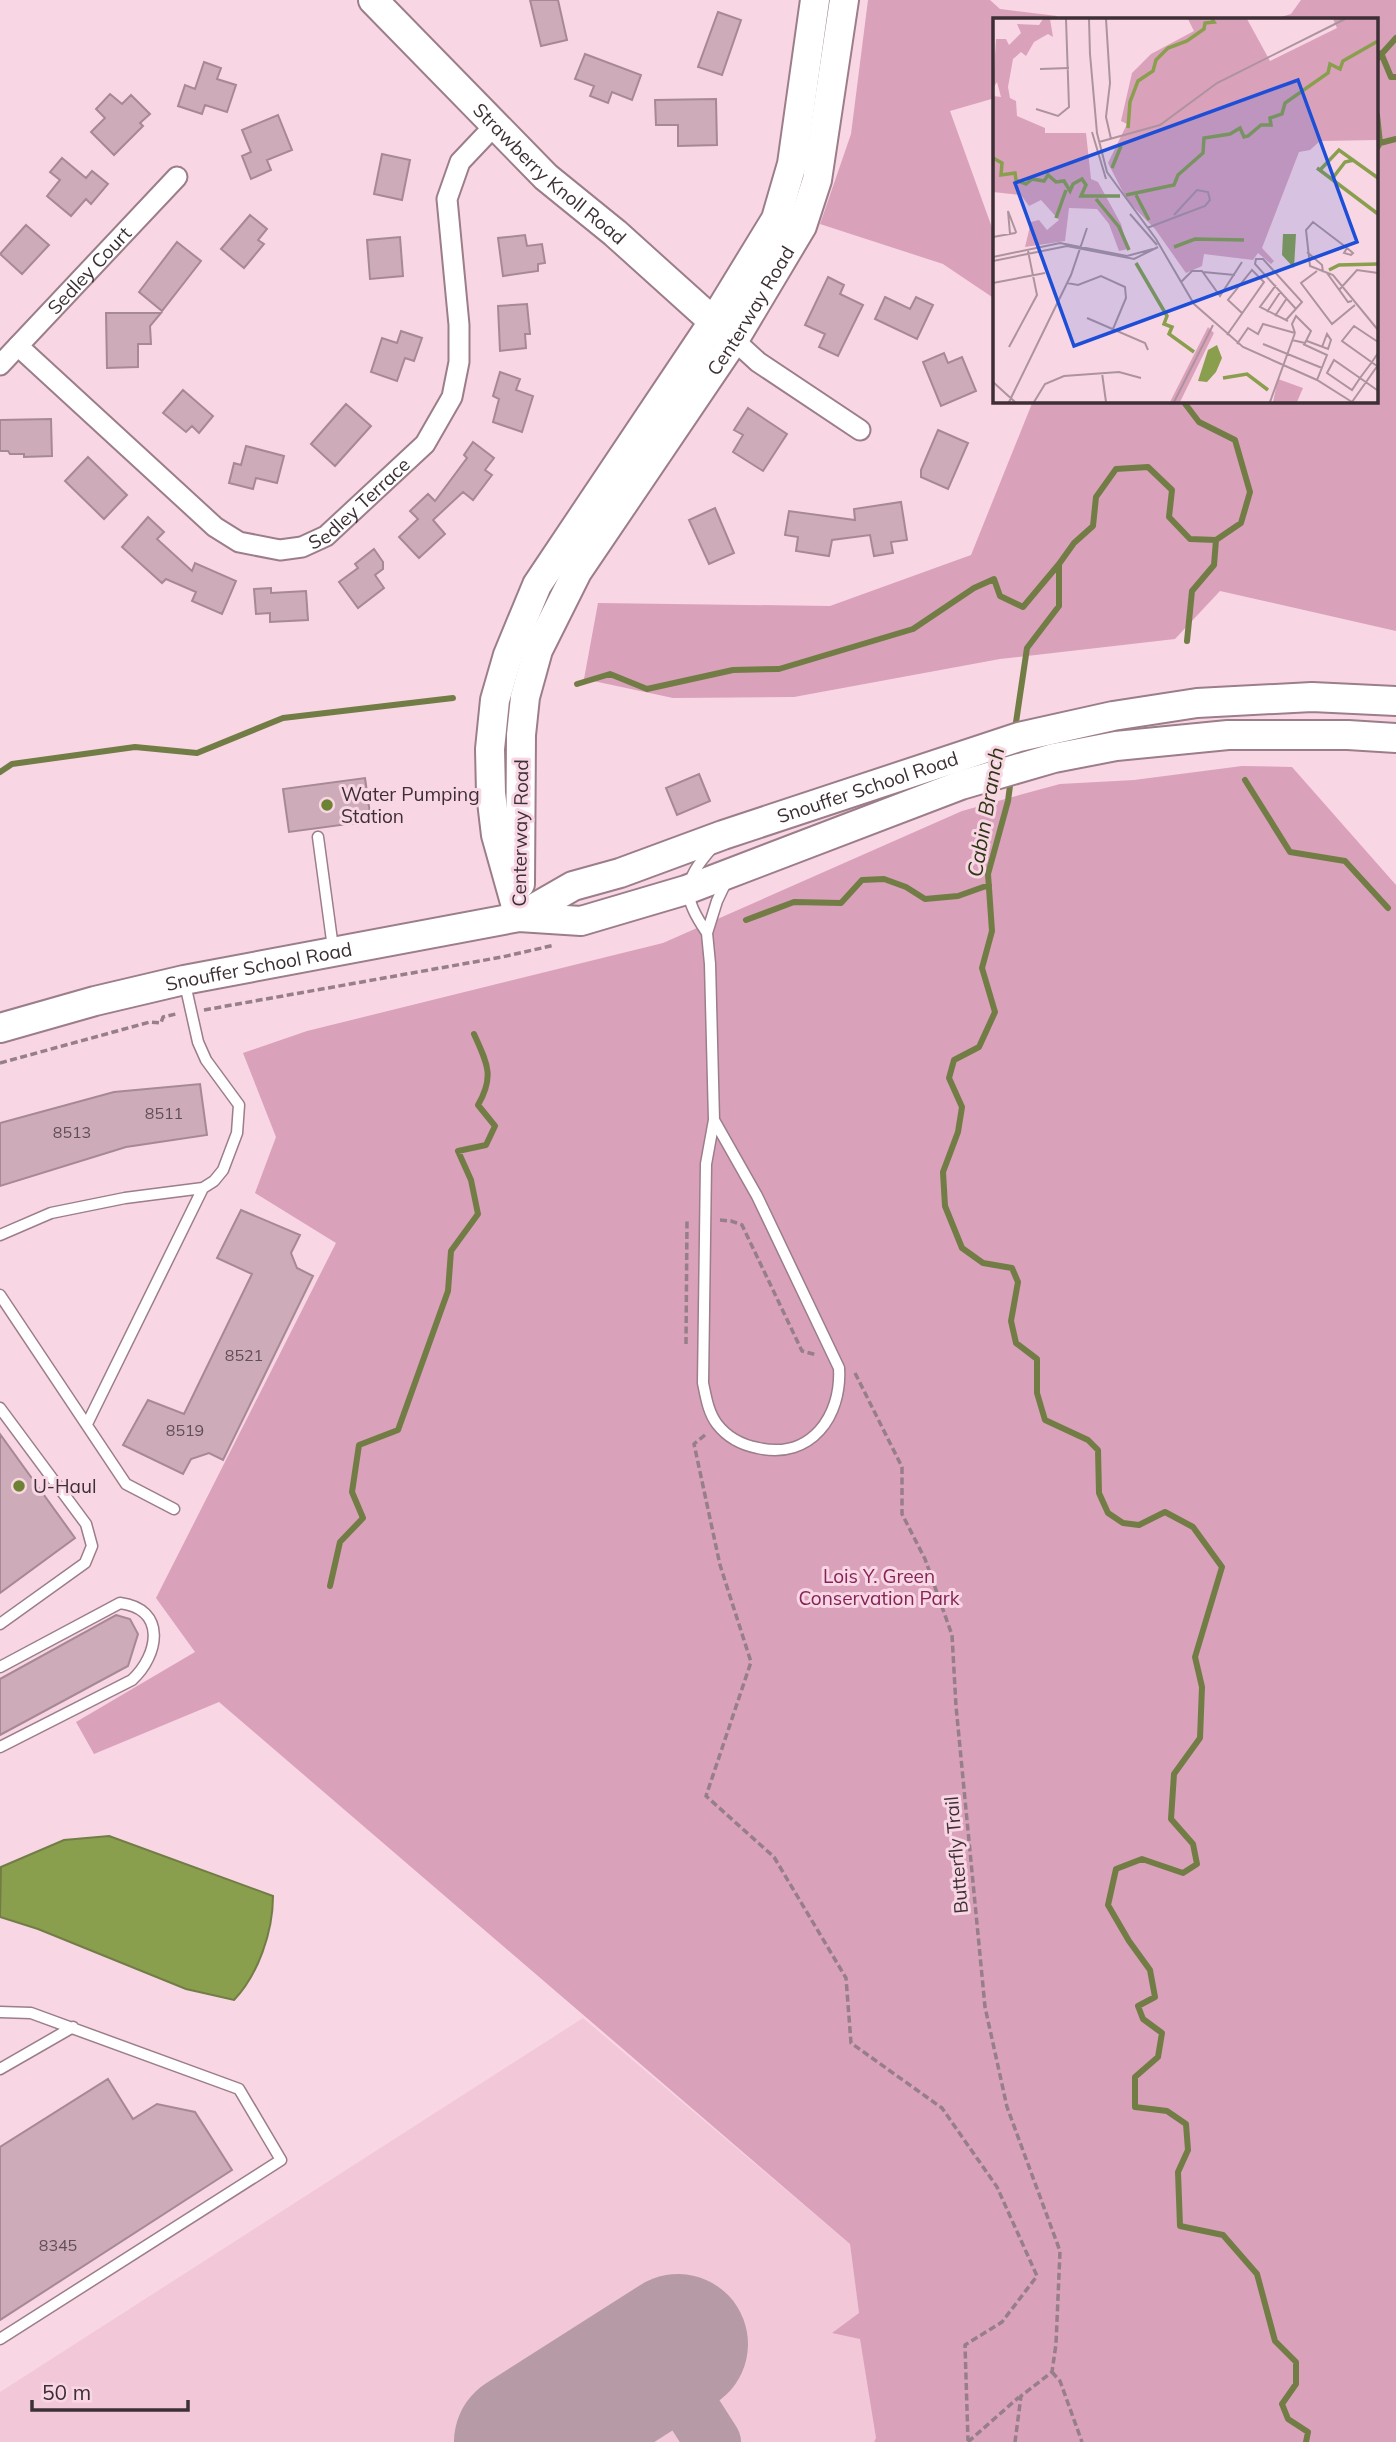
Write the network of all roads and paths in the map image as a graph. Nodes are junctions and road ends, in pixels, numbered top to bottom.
1 (373, 0) edge
2 (816, 0) edge
3 (844, 0) edge
4 (495, 125) junction
5 (177, 177) dead end
6 (723, 331) junction
7 (18, 346) junction
8 (0, 365) edge
9 (860, 430) dead end
10 (1396, 701) edge
11 (1396, 738) edge
12 (723, 835) junction
13 (318, 837) dead end
14 (732, 871) junction
15 (687, 890) junction
16 (519, 916) junction
17 (707, 933) junction
18 (556, 945) dead end
19 (333, 952) junction
20 (184, 980) junction
21 (216, 1008) dead end
22 (163, 1017) dead end
23 (0, 1028) edge
24 (0, 1063) edge
25 (713, 1120) junction
26 (203, 1188) junction
27 (712, 1220) dead end
28 (687, 1221) dead end
29 (0, 1235) edge
30 (0, 1295) edge
31 (686, 1344) dead end
32 (826, 1358) dead end
33 (853, 1370) dead end
34 (0, 1408) edge
35 (87, 1424) junction
36 (717, 1424) junction
37 (174, 1508) dead end
38 (0, 1624) edge
39 (0, 1667) edge
40 (0, 1747) edge
41 (0, 2012) edge
42 (73, 2027) junction
43 (0, 2069) edge
44 (0, 2339) edge
45 (1052, 2372) junction
46 (1021, 2396) junction
47 (968, 2442) edge
48 (1015, 2442) edge
49 (1082, 2442) edge

1 - 4 main road, Strawberry Knoll Road
2 - 6 main road, Centerway Road
3 - 6 main road, Centerway Road
4 - 6 main road, Strawberry Knoll Road
4 - 7 street, Sedley Terrace
5 - 7 street, Sedley Court
6 - 9 street
6 - 16 main road, Centerway Road
7 - 8 street, Sedley Court
10 - 12 main road, Snouffer School Road
11 - 14 main road, Snouffer School Road
12 - 15 lane
12 - 16 main road, Snouffer School Road
13 - 19 lane
14 - 15 main road, Snouffer School Road
14 - 17 lane
15 - 16 main road, Snouffer School Road
15 - 17 lane
16 - 19 main road, Snouffer School Road
17 - 25 lane
18 - 21 path
19 - 20 main road, Snouffer School Road
20 - 23 main road, Snouffer School Road
20 - 26 lane
22 - 24 path
25 - 36 lane
25 - 36 lane
26 - 29 lane
26 - 35 lane
27 - 32 path
28 - 31 path
30 - 35 lane
33 - 45 path, Butterfly Trail
34 - 38 lane
35 - 37 lane
36 - 47 path
39 - 40 lane
41 - 42 lane
42 - 43 lane
42 - 44 lane
45 - 46 path
45 - 49 path
46 - 47 path
46 - 48 path

